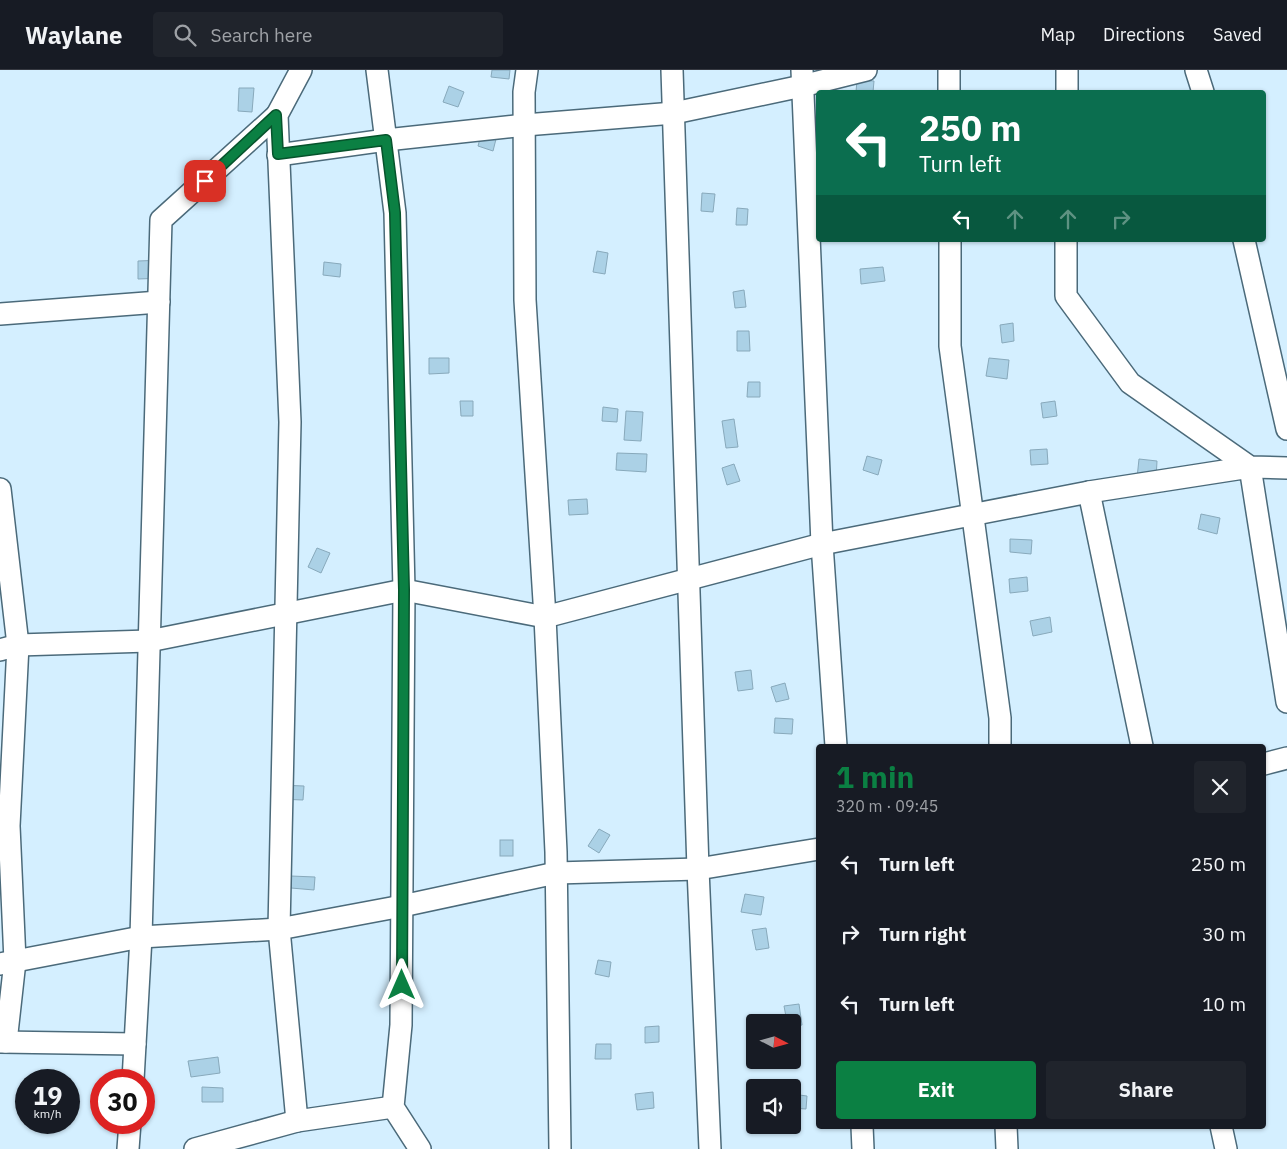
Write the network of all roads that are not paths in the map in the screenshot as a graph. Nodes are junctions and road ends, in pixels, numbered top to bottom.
1 (301, 70) edge
2 (378, 70) edge
3 (527, 70) edge
4 (672, 70) edge
5 (866, 70) edge
6 (949, 70) edge
7 (1067, 70) edge
8 (1196, 70) edge
9 (802, 78) edge
10 (949, 90) edge
11 (1067, 90) edge
12 (1202, 90) edge
13 (674, 113) junction
14 (276, 115) junction
15 (525, 125) junction
16 (386, 140) junction
17 (278, 154) junction
18 (950, 242) edge
19 (1066, 242) edge
20 (1244, 242) edge
21 (159, 302) junction
22 (0, 314) edge
23 (1287, 429) edge
24 (1250, 467) junction
25 (1287, 468) edge
26 (0, 490) edge
27 (1089, 492) junction
28 (973, 514) junction
29 (822, 544) junction
30 (689, 579) junction
31 (404, 590) junction
32 (286, 614) junction
33 (545, 617) junction
34 (149, 641) junction
35 (9, 648) edge
36 (1287, 702) edge
37 (836, 744) edge
38 (1000, 744) edge
39 (1142, 744) edge
40 (1287, 758) edge
41 (1266, 763) edge
42 (816, 849) edge
43 (698, 869) junction
44 (556, 873) junction
45 (402, 906) junction
46 (279, 929) junction
47 (141, 937) junction
48 (7, 962) edge
49 (3, 1042) edge
50 (135, 1044) junction
51 (133, 1069) edge
52 (393, 1108) junction
53 (297, 1121) junction
54 (862, 1129) edge
55 (1006, 1129) edge
56 (1222, 1129) edge
57 (129, 1134) edge
58 (128, 1149) edge
59 (196, 1149) edge
60 (420, 1149) edge
61 (560, 1149) edge
62 (710, 1149) edge
63 (863, 1149) edge
64 (1007, 1149) edge
65 (1226, 1149) edge

1 - 14 street
2 - 16 street
3 - 15 street
4 - 13 street
5 - 9 street
6 - 10 street
7 - 11 street
8 - 12 street
9 - 13 street
9 - 29 street
13 - 15 street
13 - 30 street
14 - 17 street
14 - 21 street
15 - 16 street
15 - 33 street
16 - 17 street
16 - 31 street
17 - 32 street
18 - 28 street
19 - 24 street
20 - 23 street
21 - 22 street
21 - 34 street
24 - 25 street
24 - 27 street
24 - 36 street
26 - 35 street
27 - 28 street
27 - 39 street
28 - 29 street
28 - 38 street
29 - 30 street
29 - 37 street
30 - 33 street
30 - 43 street
31 - 32 street
31 - 33 street
31 - 45 street
32 - 34 street
32 - 46 street
33 - 44 street
34 - 35 street
34 - 47 street
35 - 48 street
40 - 41 street
42 - 43 street
43 - 44 street
43 - 62 street
44 - 45 street
44 - 61 street
45 - 46 street
45 - 52 street
46 - 47 street
46 - 53 street
47 - 48 street
47 - 50 street
48 - 49 street
49 - 50 street
50 - 51 street
52 - 53 street
52 - 60 street
53 - 59 street
54 - 63 street
55 - 64 street
56 - 65 street
57 - 58 street

